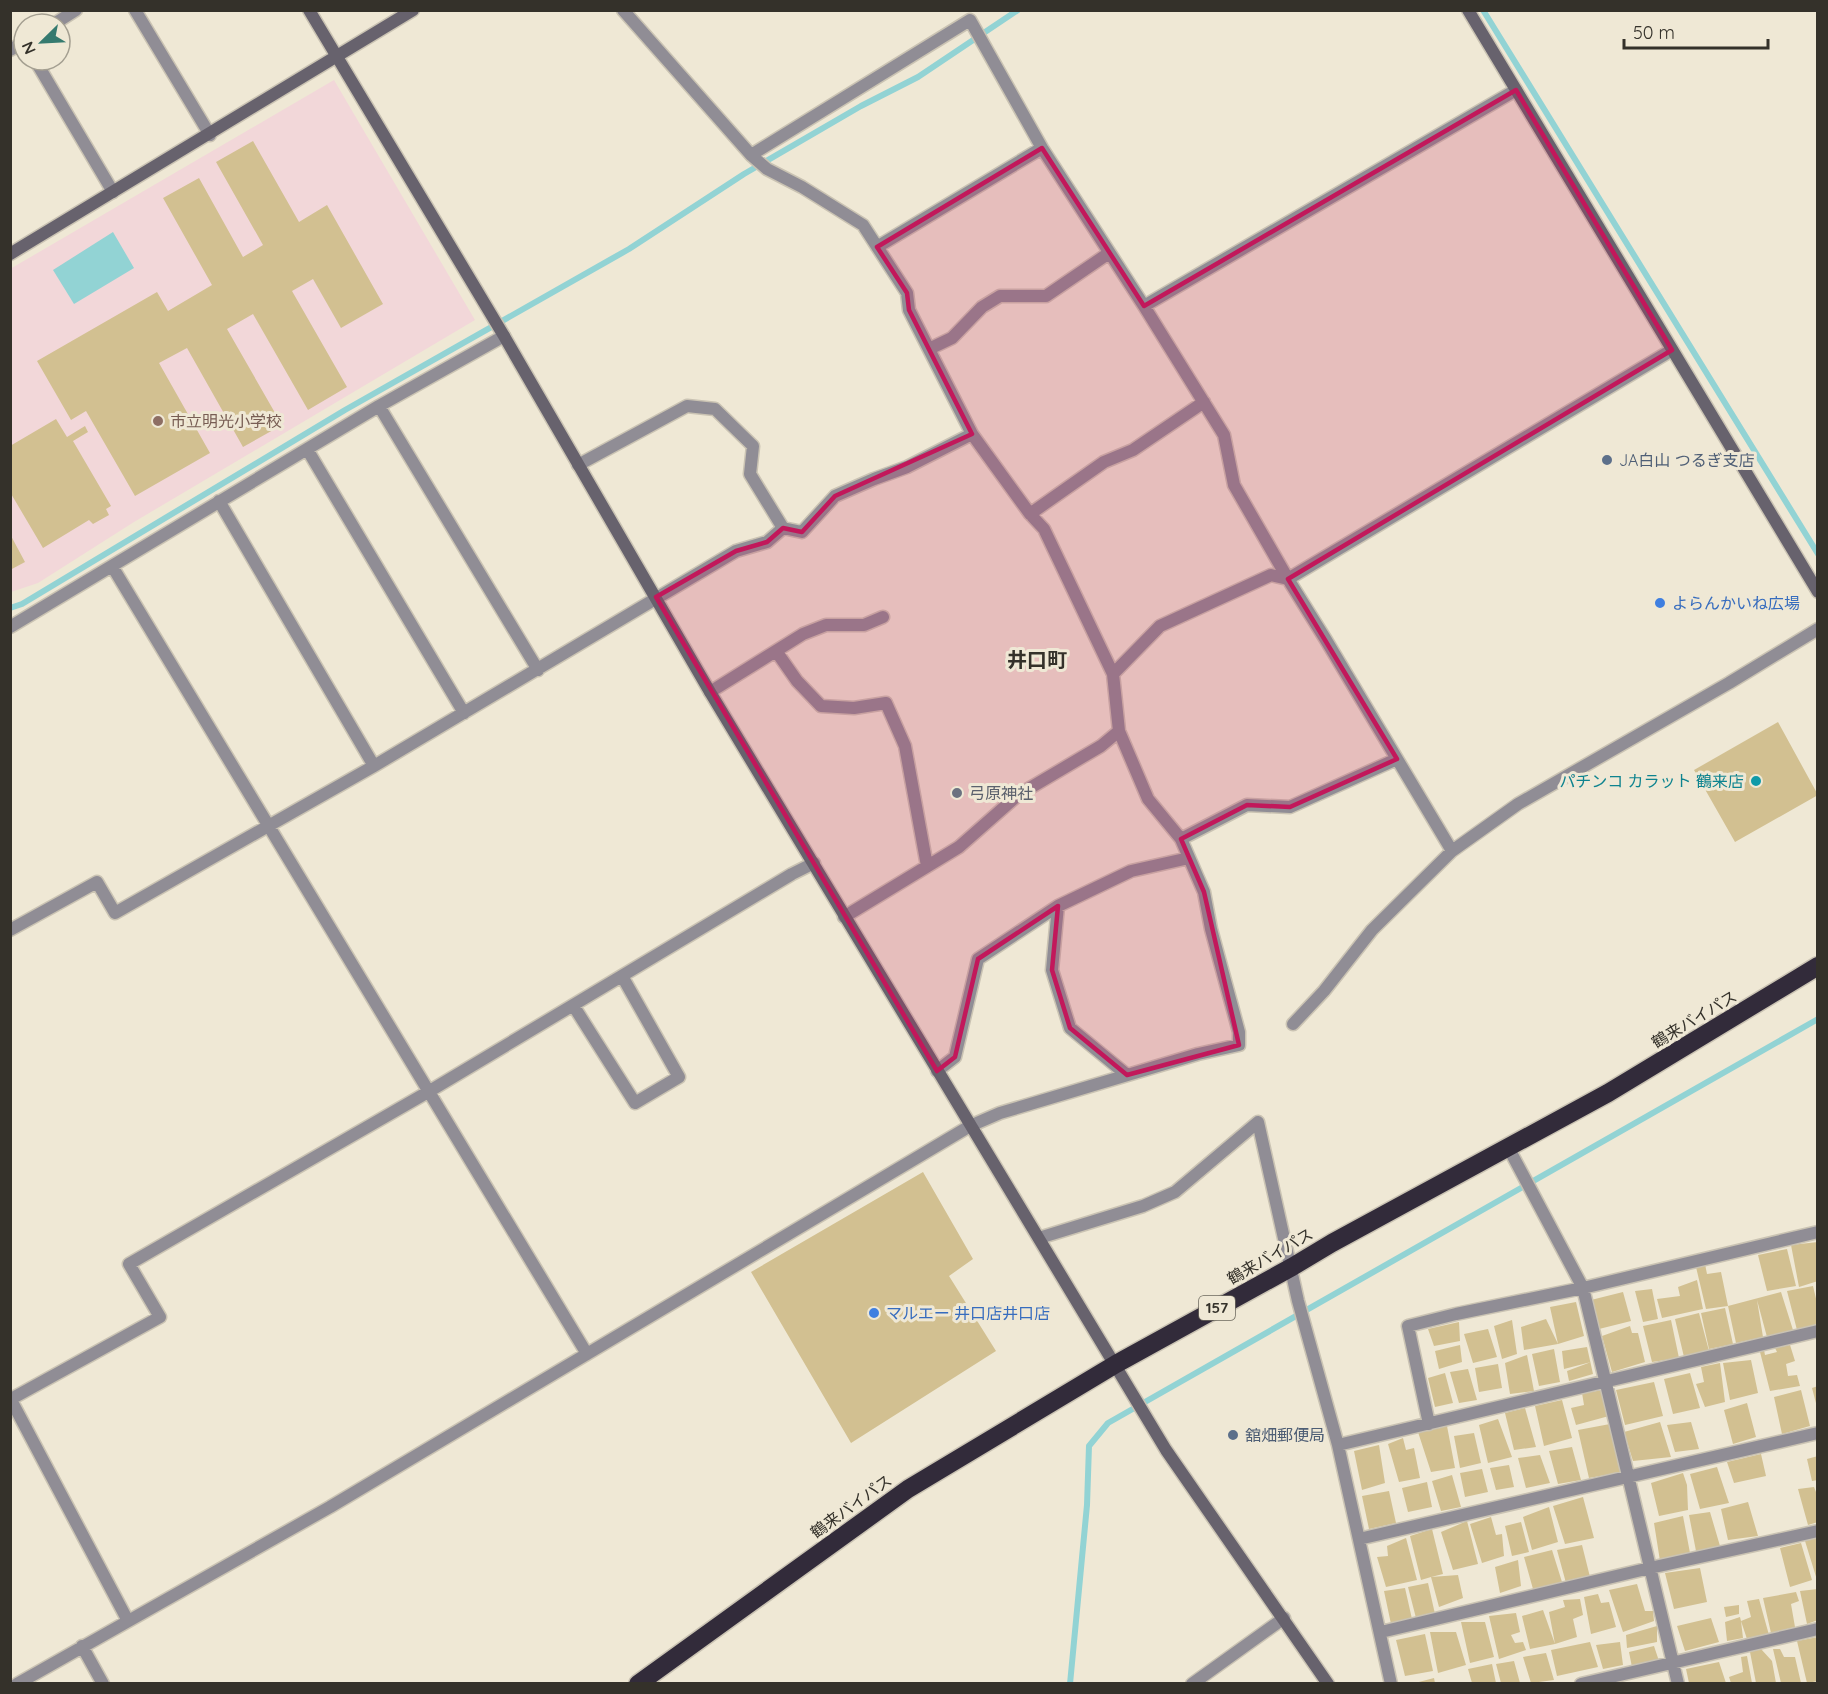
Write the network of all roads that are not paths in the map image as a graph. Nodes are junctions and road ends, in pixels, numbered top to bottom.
1 (135, 10) edge
2 (309, 10) edge
3 (413, 10) edge
4 (623, 10) edge
5 (1468, 10) edge
6 (337, 57) junction
7 (42, 72) edge
8 (1516, 90) junction
9 (210, 135) junction
10 (1042, 148) junction
11 (753, 157) junction
12 (113, 192) junction
13 (877, 247) junction
14 (1109, 253) junction
15 (10, 254) edge
16 (1144, 306) junction
17 (502, 334) junction
18 (929, 348) junction
19 (1671, 350) junction
20 (1204, 402) junction
21 (379, 406) junction
22 (972, 434) junction
23 (307, 449) junction
24 (579, 465) junction
25 (219, 501) junction
26 (1030, 514) junction
27 (783, 528) junction
28 (112, 566) junction
29 (1288, 579) junction
30 (1818, 592) edge
31 (656, 597) junction
32 (882, 617) dead end
33 (10, 627) edge
34 (1818, 629) edge
35 (776, 651) junction
36 (538, 670) junction
37 (1113, 674) junction
38 (710, 692) junction
39 (464, 713) junction
40 (1119, 731) junction
41 (1397, 759) junction
42 (374, 766) junction
43 (269, 827) junction
44 (1181, 839) junction
45 (1452, 851) junction
46 (1189, 858) junction
47 (814, 863) junction
48 (927, 866) junction
49 (1058, 906) junction
50 (844, 917) junction
51 (10, 930) edge
52 (1818, 966) edge
53 (622, 976) junction
54 (573, 1005) junction
55 (1293, 1024) dead end
56 (937, 1071) junction
57 (1127, 1075) junction
58 (428, 1092) junction
59 (970, 1126) junction
60 (1508, 1147) junction
61 (1818, 1232) edge
62 (1039, 1238) junction
63 (1292, 1267) junction
64 (1583, 1288) junction
65 (1818, 1331) edge
66 (587, 1354) junction
67 (1116, 1364) junction
68 (1607, 1380) junction
69 (11, 1398) edge
70 (1429, 1424) junction
71 (1818, 1433) edge
72 (1338, 1445) junction
73 (1628, 1478) junction
74 (1818, 1531) edge
75 (1359, 1539) junction
76 (1650, 1568) junction
77 (1284, 1618) junction
78 (128, 1621) junction
79 (1818, 1629) edge
80 (1381, 1632) junction
81 (82, 1646) junction
82 (1673, 1662) junction
83 (17, 1683) edge
84 (103, 1683) edge
85 (638, 1683) edge
86 (1192, 1683) edge
87 (1328, 1683) edge
88 (1391, 1683) edge
89 (1581, 1683) edge
90 (1678, 1683) edge

1 - 9 street
2 - 6 street
3 - 6 street
4 - 11 street
5 - 8 street
6 - 9 street
6 - 17 street
7 - 12 street
8 - 16 street
8 - 19 street
9 - 12 street
10 - 11 street
10 - 13 street
10 - 14 street
11 - 13 street
12 - 15 street
13 - 18 street
14 - 16 street
14 - 18 street
16 - 20 street
17 - 21 street
17 - 24 street
18 - 22 street
19 - 29 street
19 - 30 street
20 - 26 street
20 - 29 street
21 - 23 street
21 - 36 street
22 - 26 street
22 - 27 street
23 - 25 street
23 - 39 street
24 - 27 street
24 - 31 street
25 - 28 street
25 - 42 street
26 - 37 street
27 - 31 street
28 - 33 street
28 - 43 street
29 - 37 street
29 - 41 street
31 - 36 street
31 - 38 street
32 - 35 street
34 - 45 street
35 - 38 street
35 - 48 street
36 - 39 street
37 - 40 street
38 - 47 street
39 - 42 street
40 - 44 street
40 - 48 street
41 - 44 street
41 - 45 street
42 - 43 street
43 - 51 street
43 - 58 street
44 - 46 street
45 - 55 street
46 - 49 street
46 - 57 street
47 - 50 street
47 - 53 street
48 - 50 street
49 - 56 street
49 - 57 street
50 - 56 street
52 - 60 highway, 鶴来バイパス / 157
53 - 54 street
53 - 54 street
54 - 58 street
56 - 59 street
57 - 59 street
58 - 66 street
58 - 69 street
59 - 62 street
59 - 66 street
60 - 63 highway, 鶴来バイパス / 157
60 - 64 street
61 - 64 street
62 - 63 street
62 - 67 street
63 - 67 highway, 鶴来バイパス / 157
63 - 72 street
64 - 68 street
64 - 70 street
65 - 68 street
66 - 78 street
67 - 77 street
67 - 85 highway, 鶴来バイパス / 157
68 - 70 street
68 - 73 street
69 - 78 street
70 - 72 street
71 - 73 street
72 - 75 street
73 - 75 street
73 - 76 street
74 - 76 street
75 - 80 street
76 - 80 street
76 - 82 street
77 - 86 street
77 - 87 street
78 - 81 street
79 - 82 street
80 - 88 street
81 - 83 street
81 - 84 street
82 - 89 street
82 - 90 street

